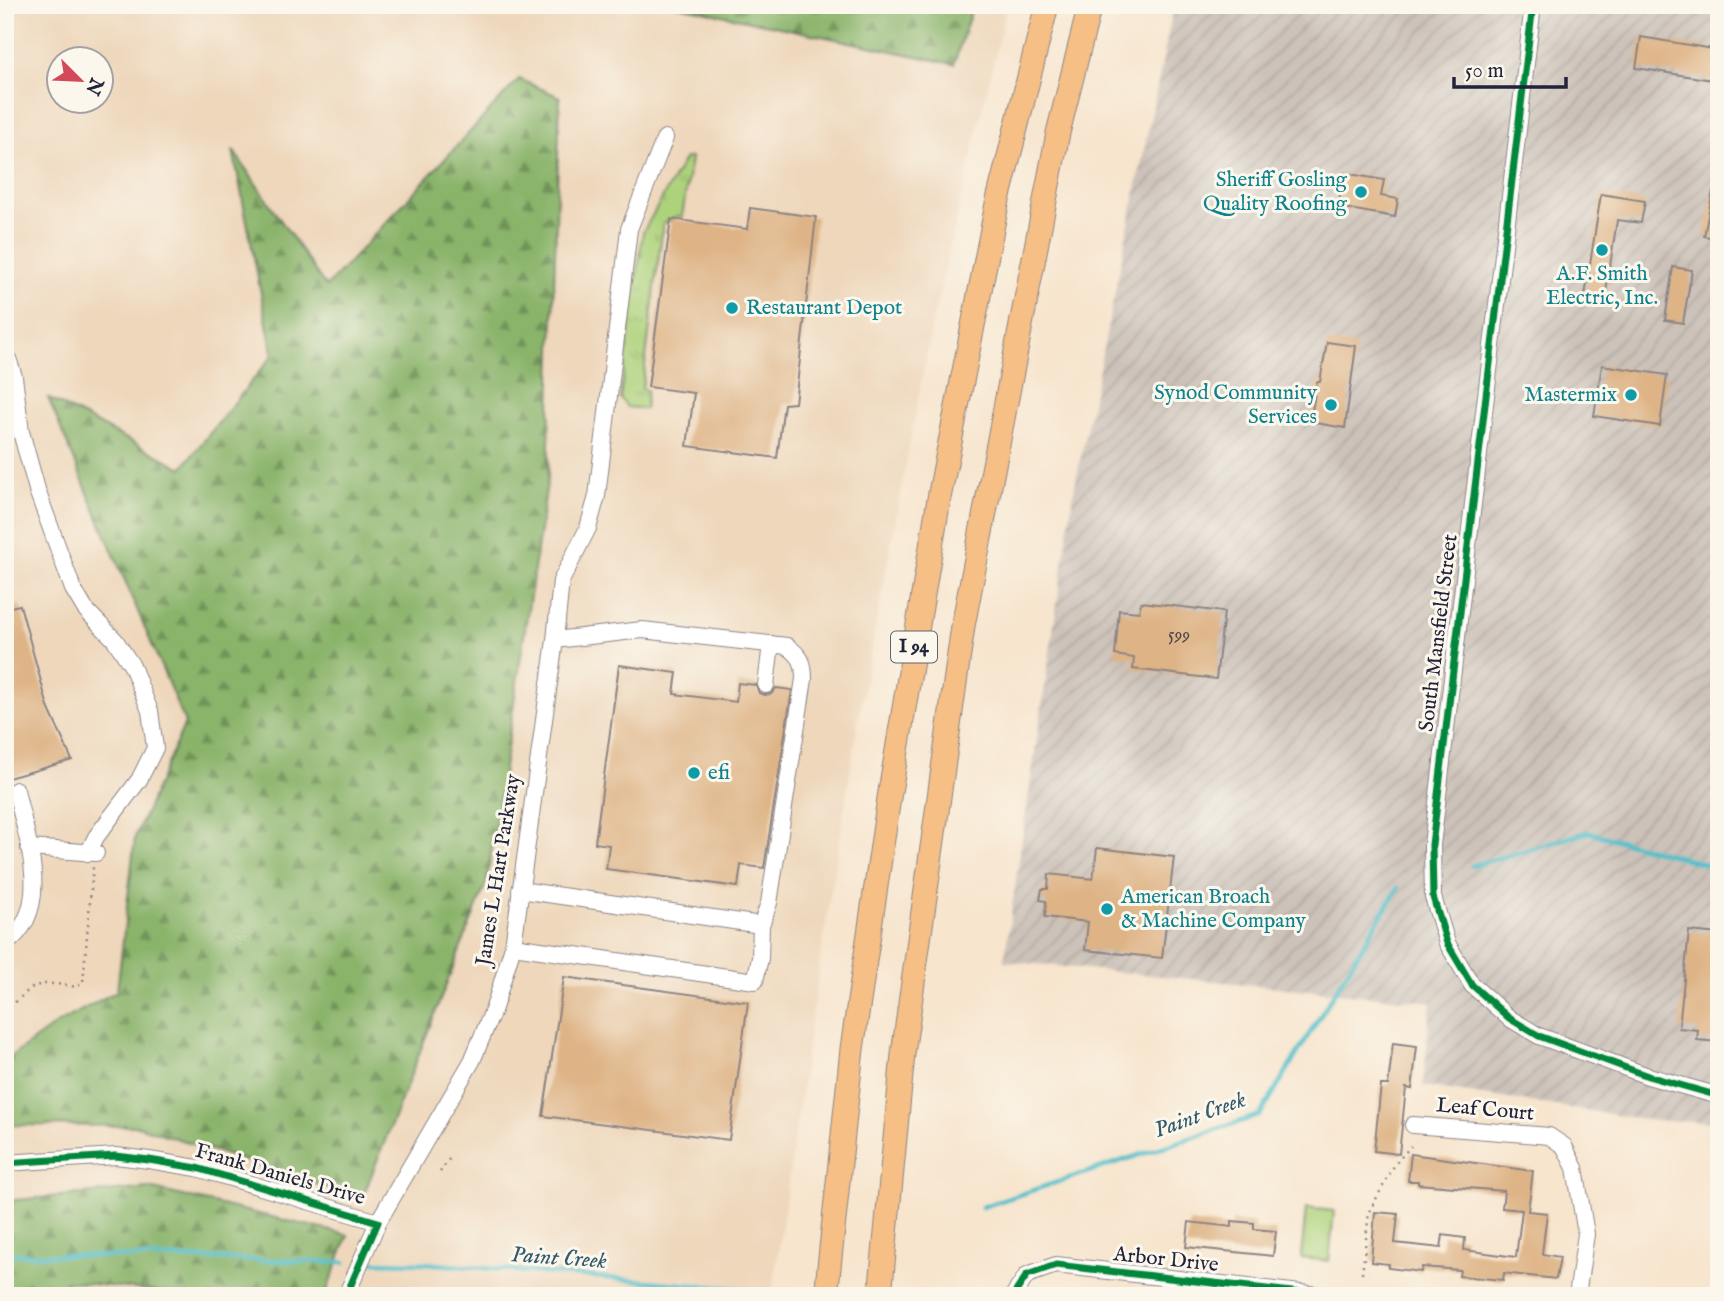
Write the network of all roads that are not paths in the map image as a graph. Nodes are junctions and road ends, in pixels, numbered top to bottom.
1 (1047, 5) edge
2 (1090, 5) edge
3 (1533, 5) edge
4 (665, 138) dead end
5 (5, 349) edge
6 (555, 640) junction
7 (771, 644) junction
8 (765, 685) dead end
9 (16, 790) dead end
10 (29, 848) junction
11 (520, 890) junction
12 (761, 925) junction
13 (5, 944) edge
14 (513, 946) junction
15 (1719, 1096) edge
16 (1413, 1125) dead end
17 (5, 1163) edge
18 (378, 1222) junction
19 (345, 1296) edge
20 (825, 1296) edge
21 (880, 1296) edge
22 (1013, 1296) edge
23 (1327, 1296) edge
24 (1577, 1296) edge

1 - 20 highway, I 94
2 - 21 highway, I 94
3 - 15 street, South Mansfield Street
4 - 6 street, James L Hart Parkway
5 - 10 street
6 - 7 street
6 - 11 street, James L Hart Parkway
7 - 8 street
7 - 12 street
9 - 10 street
10 - 13 street
11 - 12 street
11 - 14 street, James L Hart Parkway
12 - 14 street
14 - 18 street, James L Hart Parkway
16 - 24 street, Leaf Court
17 - 18 street, Frank Daniels Drive
18 - 19 street, James L Hart Parkway
22 - 23 street, Arbor Drive

